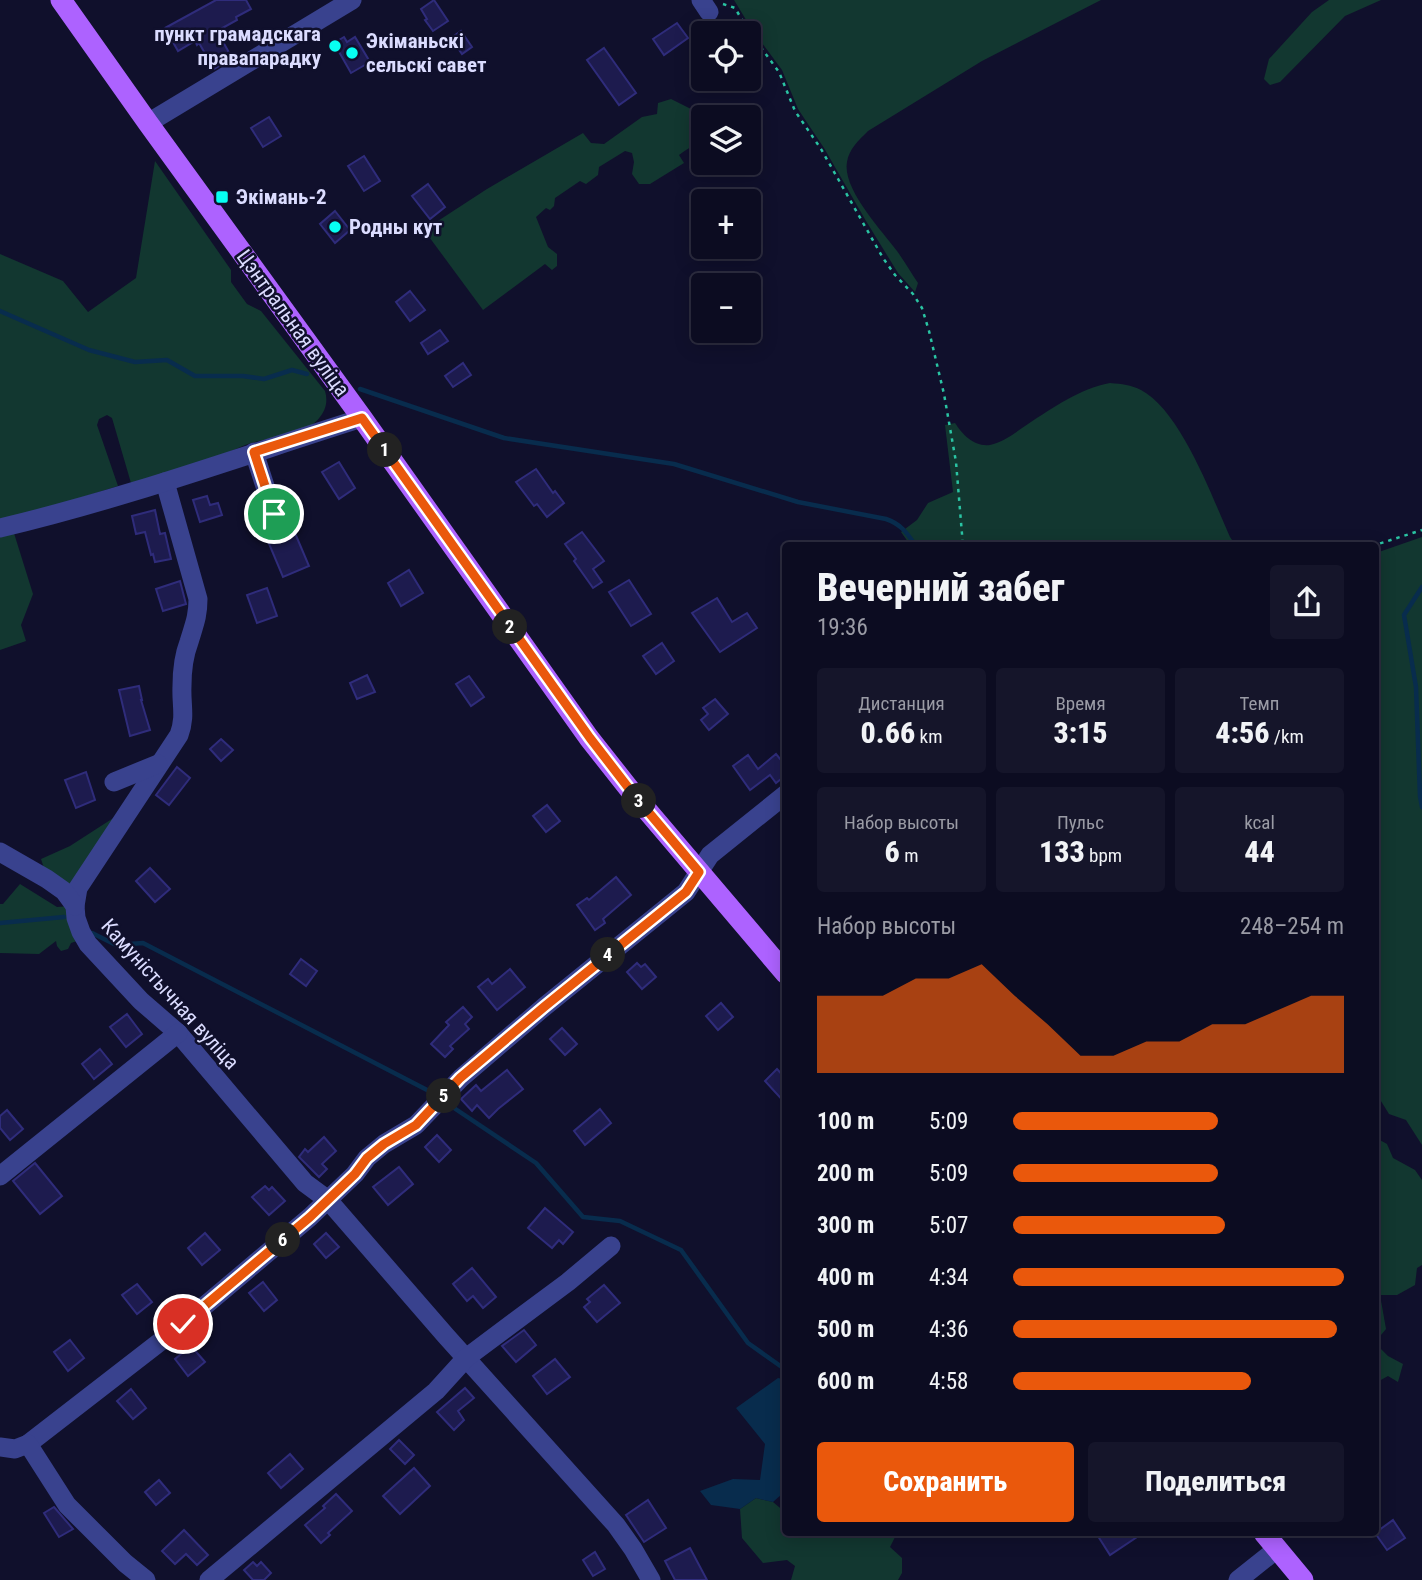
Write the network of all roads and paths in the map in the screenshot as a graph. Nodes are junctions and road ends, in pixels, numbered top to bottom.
1 (61, 0) edge
2 (352, 0) edge
3 (705, 6) edge
4 (148, 123) junction
5 (362, 418) junction
6 (254, 452) junction
7 (165, 482) junction
8 (274, 514) dead end
9 (0, 528) edge
10 (1422, 530) edge
11 (963, 542) edge
12 (1379, 544) edge
13 (158, 764) junction
14 (114, 782) dead end
15 (782, 797) edge
16 (0, 852) edge
17 (699, 872) junction
18 (75, 906) junction
19 (782, 969) edge
20 (178, 1033) junction
21 (0, 1176) edge
22 (328, 1200) junction
23 (611, 1246) dead end
24 (466, 1358) junction
25 (28, 1444) junction
26 (0, 1447) edge
27 (1271, 1541) edge
28 (146, 1580) edge
29 (209, 1580) edge
30 (650, 1580) edge
31 (1238, 1580) edge
32 (1303, 1580) edge

1 - 4 main road, Цэнтральная вуліца
2 - 4 street
3 - 11 path
4 - 5 main road, Цэнтральная вуліца
5 - 6 street
5 - 17 main road, Цэнтральная вуліца
6 - 7 street
6 - 8 street
7 - 9 street
7 - 13 street
10 - 12 path
13 - 14 street
13 - 18 street
15 - 17 street
16 - 18 street
17 - 19 main road, Цэнтральная вуліца
17 - 22 street
18 - 20 street, Камуністычная вуліца
20 - 21 street
20 - 22 street, Камуністычная вуліца
22 - 24 street, Камуністычная вуліца
22 - 25 street
23 - 24 street
24 - 29 street
24 - 30 street, Камуністычная вуліца
25 - 26 street
25 - 28 street
27 - 31 street
27 - 32 main road

